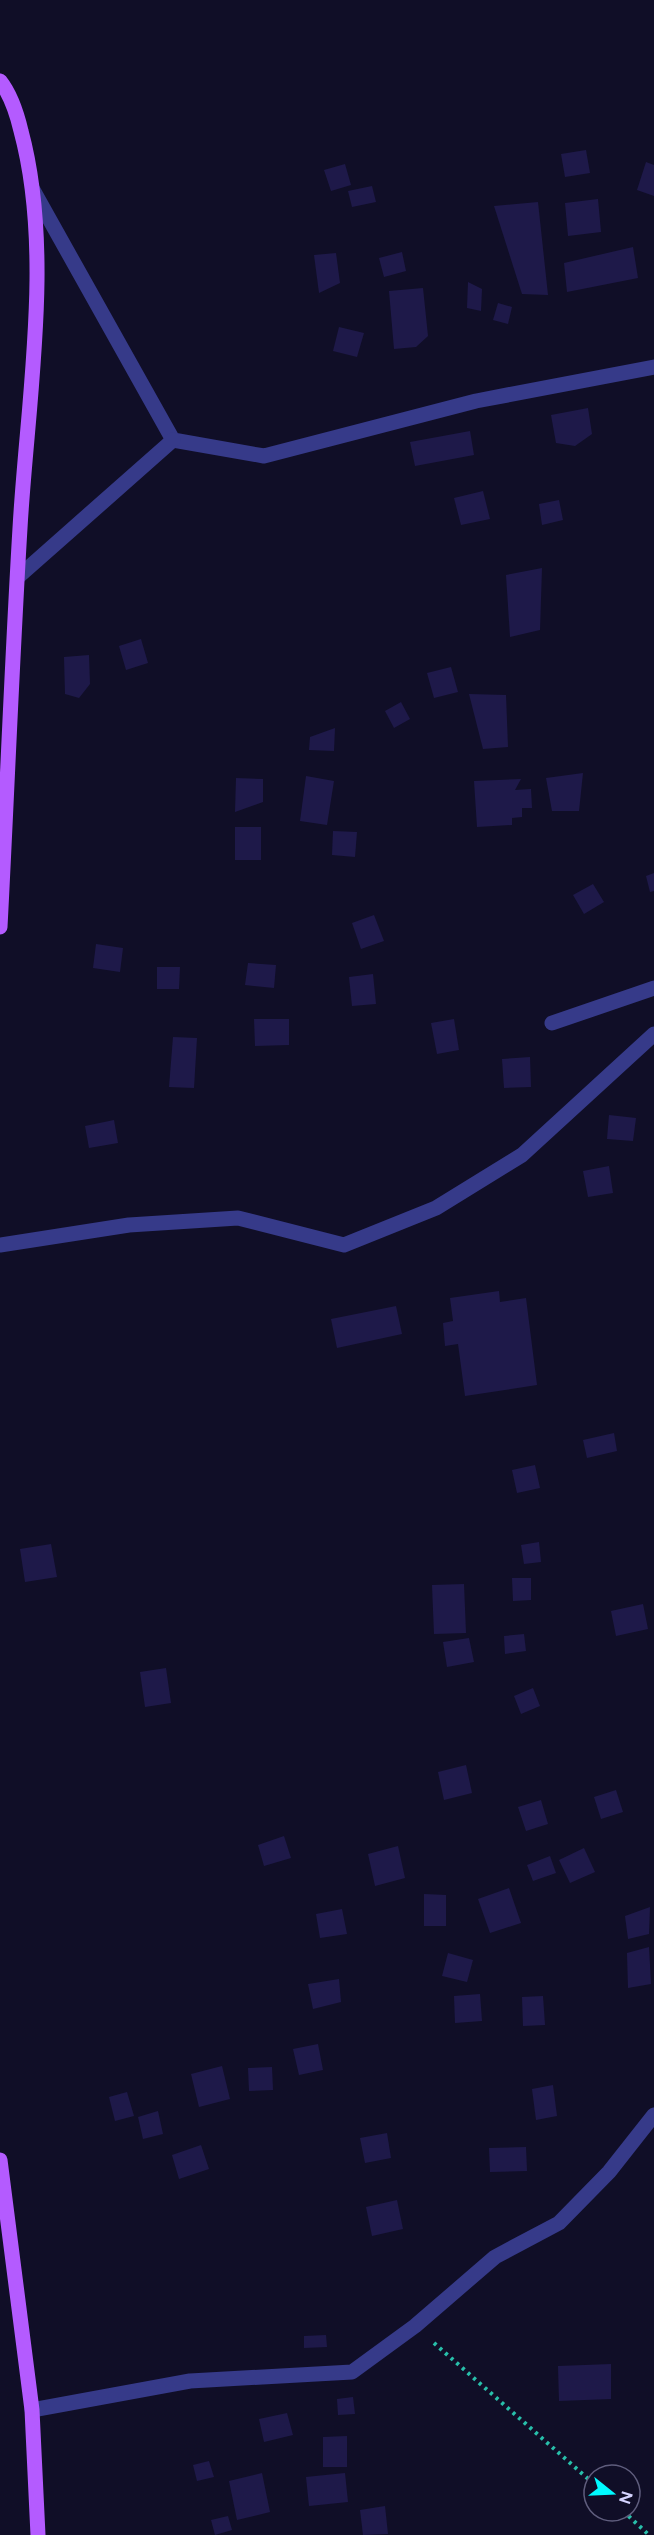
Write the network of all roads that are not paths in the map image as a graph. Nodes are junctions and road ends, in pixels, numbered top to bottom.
1 (0, 81) edge
2 (33, 190) junction
3 (654, 367) edge
4 (173, 440) junction
5 (18, 577) junction
6 (0, 927) edge
7 (654, 988) edge
8 (552, 1023) dead end
9 (654, 1034) edge
10 (0, 1245) edge
11 (654, 2115) edge
12 (0, 2160) edge
13 (32, 2410) junction
14 (38, 2535) edge

1 - 2 main road
2 - 4 street
2 - 5 main road
3 - 4 street
4 - 5 street
5 - 6 main road
7 - 8 street
9 - 10 street
11 - 13 street
12 - 13 main road
13 - 14 main road

